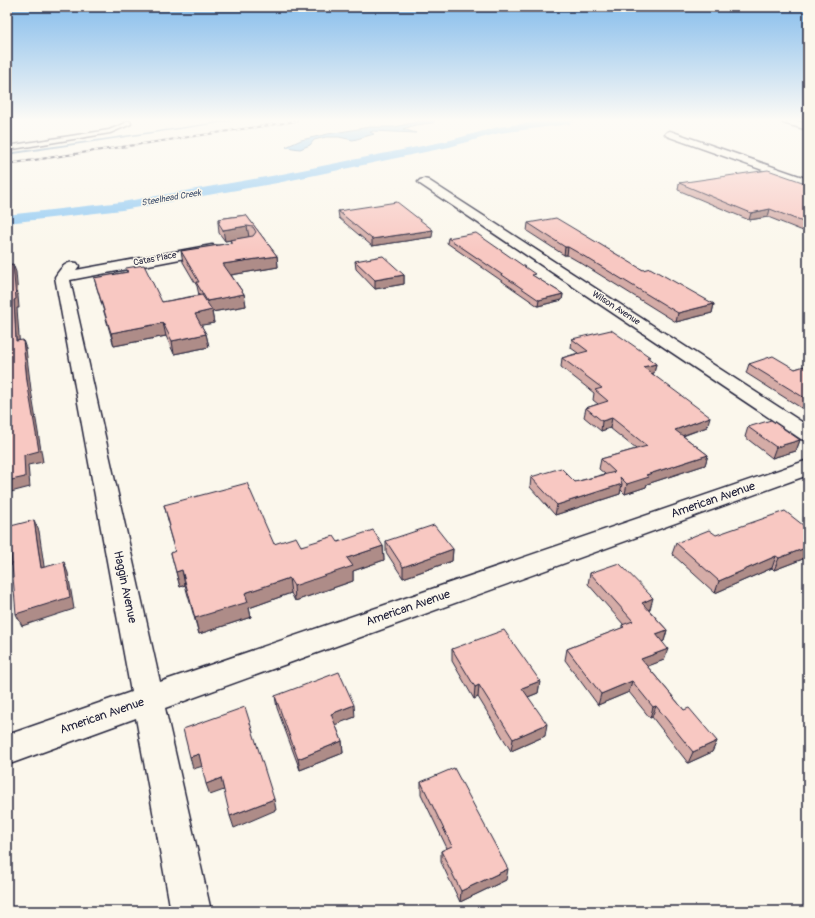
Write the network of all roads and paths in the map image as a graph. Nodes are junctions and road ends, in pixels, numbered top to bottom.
1 (754, 164) edge
2 (424, 182) dead end
3 (808, 183) edge
4 (225, 246) edge
5 (67, 272) joint
6 (808, 435) edge
7 (808, 467) edge
8 (148, 700) junction
9 (7, 750) edge
10 (191, 911) edge

1 - 3 street
2 - 6 street, Wilson Avenue
4 - 5 street, Catas Place
5 - 8 street, Haggin Avenue
7 - 8 street, American Avenue
8 - 9 street, American Avenue
8 - 10 street, Haggin Avenue

